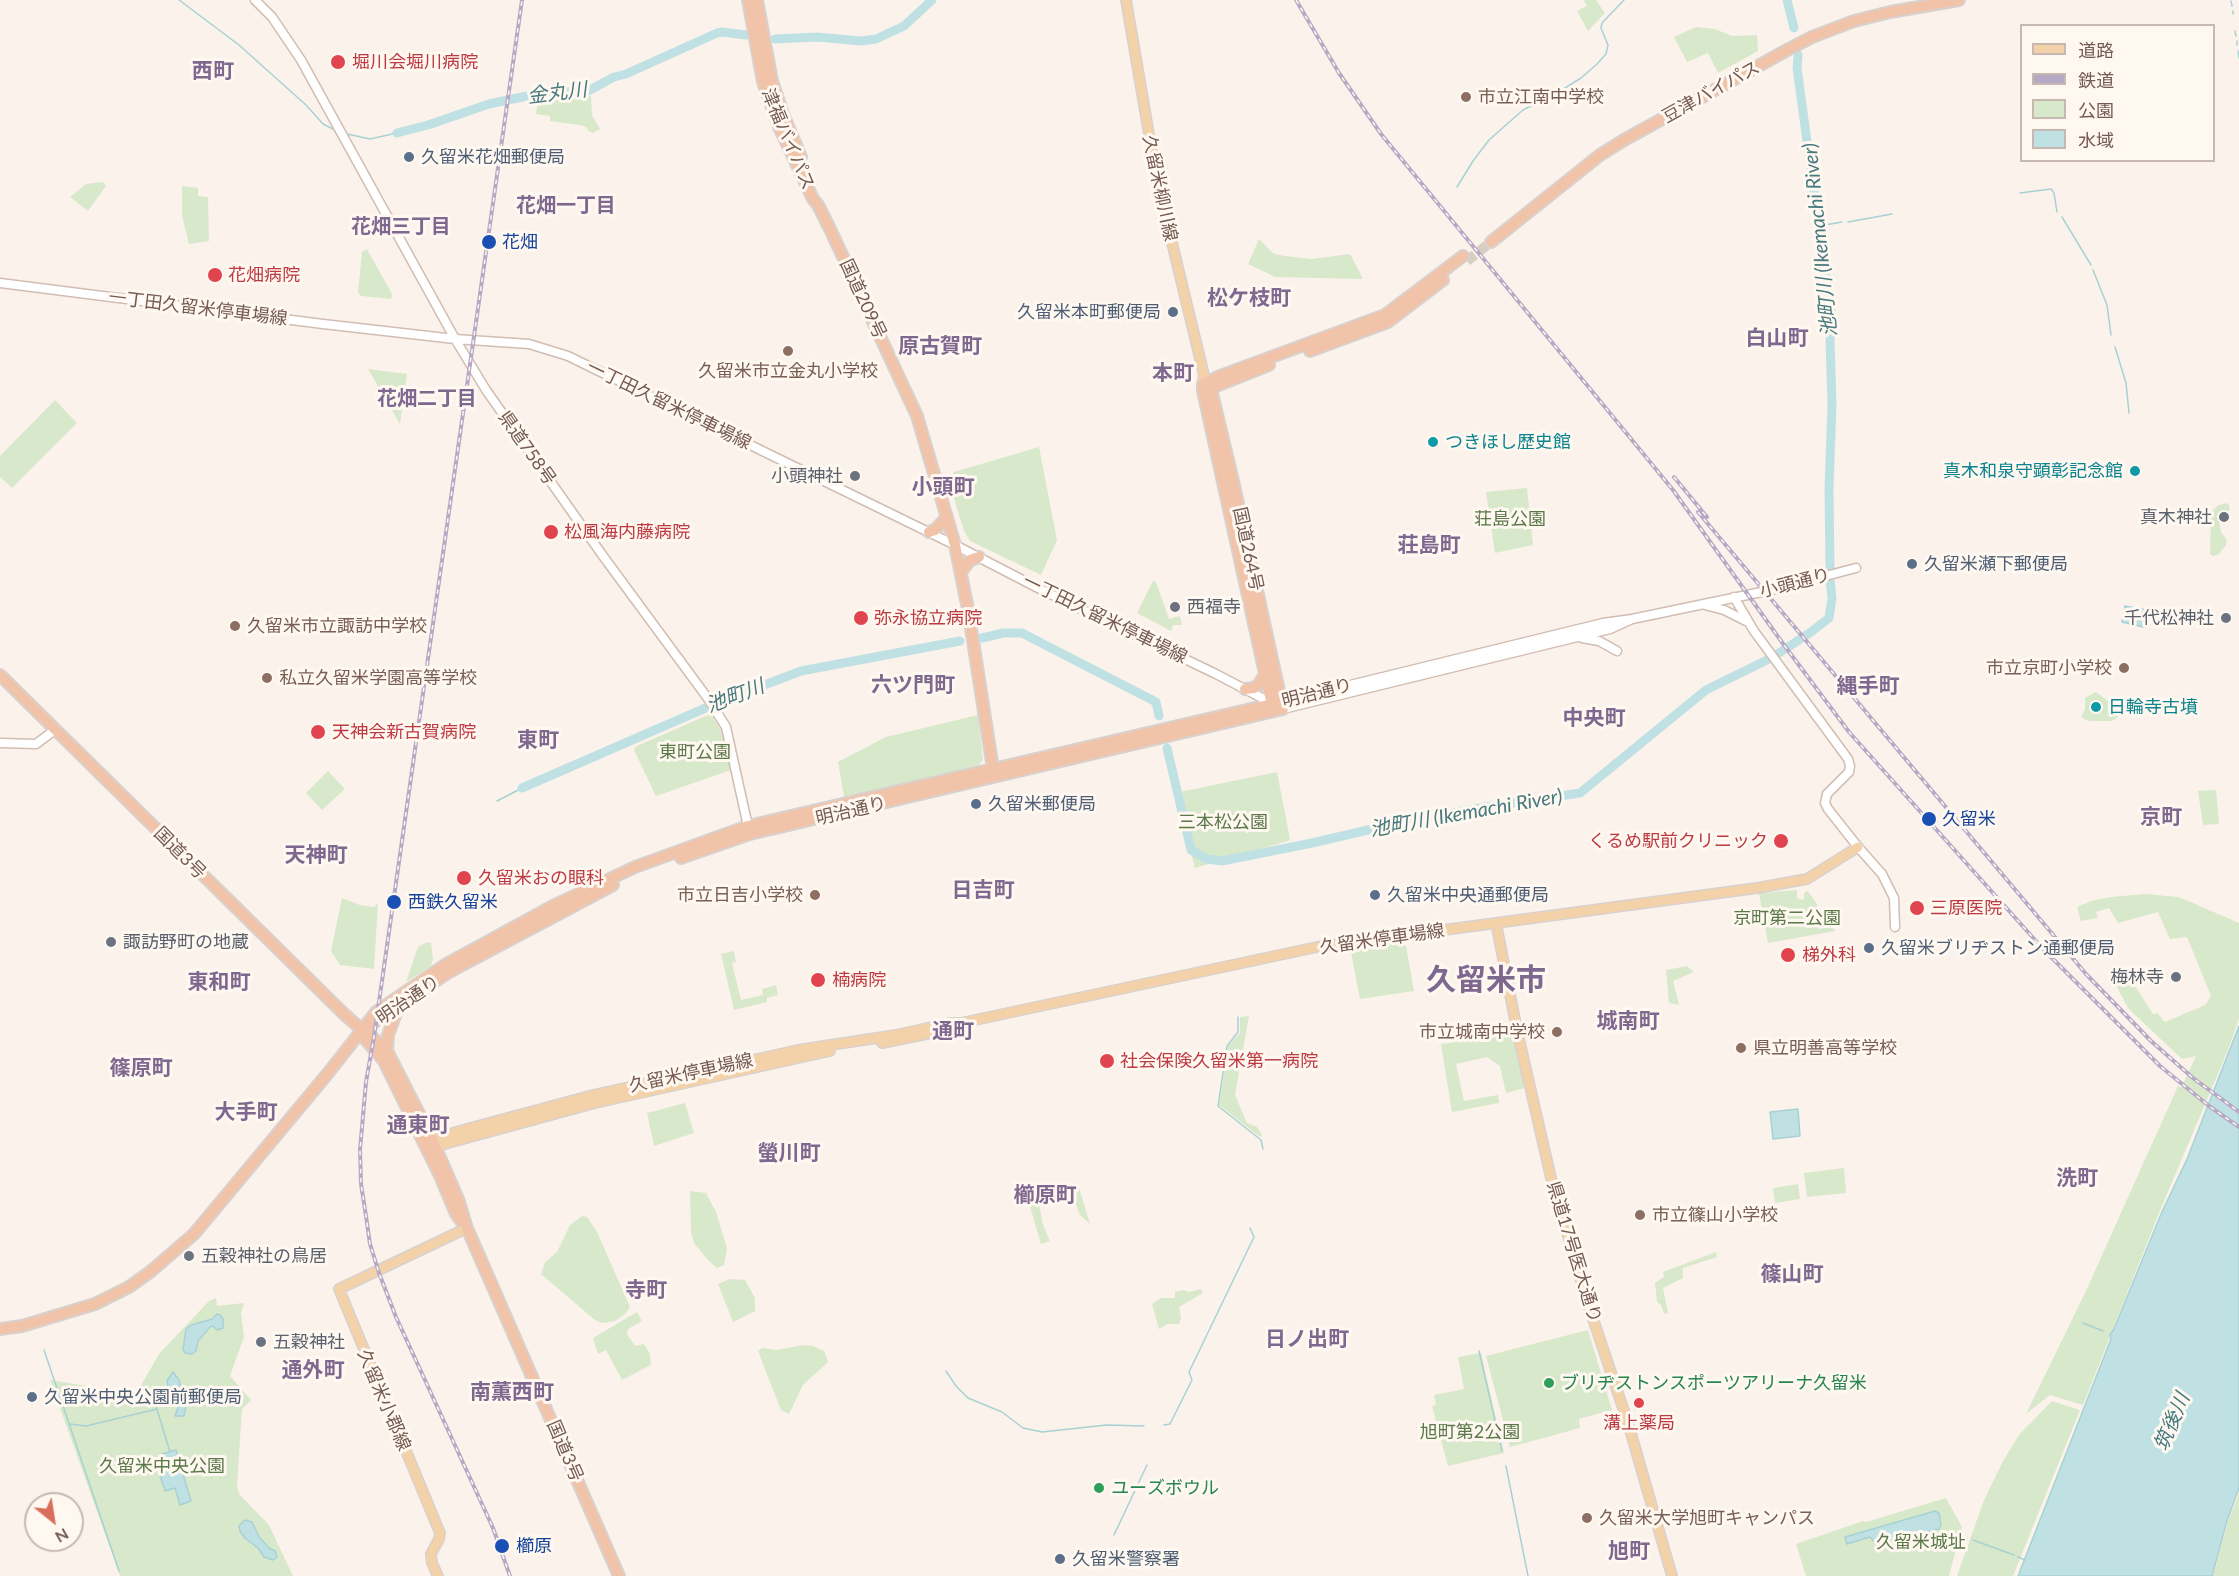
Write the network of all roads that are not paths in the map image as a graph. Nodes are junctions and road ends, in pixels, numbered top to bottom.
1 (255, 0) edge
2 (748, 0) edge
3 (757, 0) edge
4 (1126, 0) edge
5 (1916, 0) edge
6 (1959, 0) edge
7 (818, 205) junction
8 (1465, 259) tunnel mouth
9 (0, 283) edge
10 (455, 339) junction
11 (1206, 384) junction
12 (947, 518) junction
13 (928, 532) junction
14 (955, 545) junction
15 (979, 557) junction
16 (1856, 568) dead end
17 (961, 572) junction
18 (1734, 597) junction
19 (1702, 604) junction
20 (1632, 620) junction
21 (1749, 623) junction
22 (1576, 638) junction
23 (1617, 651) dead end
24 (1265, 674) junction
25 (0, 675) edge
26 (1245, 689) junction
27 (1277, 707) junction
28 (56, 729) junction
29 (0, 743) edge
30 (996, 773) junction
31 (749, 830) junction
32 (1858, 847) junction
33 (1496, 922) junction
34 (1895, 927) dead end
35 (399, 1005) junction
36 (362, 1030) junction
37 (387, 1051) junction
38 (430, 1144) junction
39 (467, 1228) junction
40 (0, 1329) edge
41 (438, 1576) edge
42 (619, 1576) edge
43 (1672, 1576) edge

1 - 10 main road, 県道758号
2 - 7 highway, 津福バイパス
3 - 7 highway, 津福バイパス
4 - 11 main road, 久留米柳川線
5 - 6 highway, 豆津バイパス
7 - 12 highway, 国道209号
8 - 11 highway
9 - 10 main road, 一丁田久留米停車場線
10 - 13 main road, 一丁田久留米停車場線
10 - 31 main road, 県道758号
11 - 24 highway, 国道264号
11 - 27 highway, 国道264号
12 - 13 highway
12 - 14 highway, 国道209号
13 - 14 main road, 一丁田久留米停車場線
14 - 15 main road, 一丁田久留米停車場線
14 - 17 highway, 国道209号
15 - 17 highway
15 - 26 main road, 一丁田久留米停車場線
16 - 18 main road, 小頭通り
17 - 30 highway, 国道209号
18 - 19 main road
18 - 21 main road
19 - 20 main road
19 - 21 main road
20 - 22 main road, 明治通り
20 - 27 main road, 明治通り
21 - 32 main road
22 - 23 main road
22 - 27 main road, 明治通り
24 - 26 highway
24 - 27 highway, 国道264号
25 - 28 highway, 国道3号
26 - 27 main road, 一丁田久留米停車場線
27 - 30 highway, 明治通り
28 - 29 main road
28 - 36 highway, 国道3号
30 - 31 highway, 明治通り
31 - 35 highway, 明治通り
31 - 36 highway, 明治通り
32 - 33 main road, 久留米停車場線
32 - 34 main road
33 - 38 main road, 久留米停車場線
33 - 43 main road, 県道17号医大通り
35 - 36 highway, 明治通り
35 - 37 highway
36 - 37 highway, 国道3号
36 - 38 highway, 国道3号
36 - 40 highway
37 - 38 highway, 国道3号
38 - 39 highway, 国道3号
39 - 41 main road, 久留米小郡線
39 - 42 highway, 国道3号

